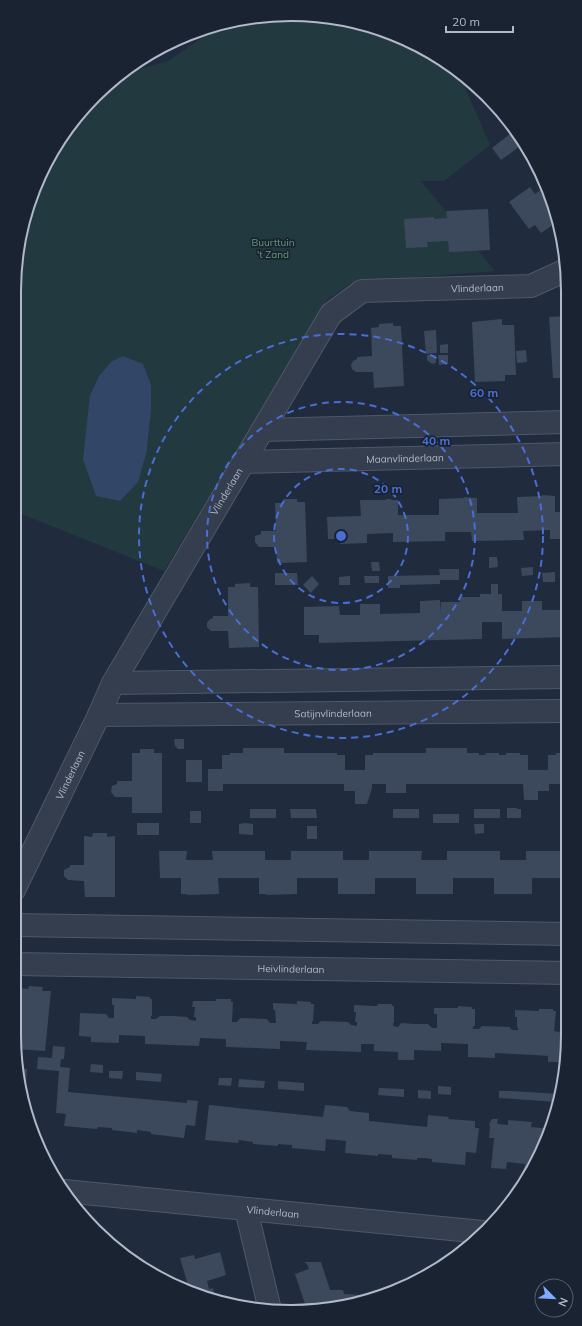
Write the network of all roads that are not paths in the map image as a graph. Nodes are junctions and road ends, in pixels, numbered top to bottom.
1 (560, 273) edge
2 (561, 422) edge
3 (263, 430) junction
4 (561, 454) edge
5 (244, 462) junction
6 (561, 677) edge
7 (113, 683) junction
8 (561, 711) edge
9 (99, 715) junction
10 (21, 876) edge
11 (21, 925) edge
12 (561, 934) edge
13 (21, 964) edge
14 (561, 973) edge
15 (72, 1192) edge
16 (246, 1209) junction
17 (474, 1234) edge
18 (269, 1304) edge

1 - 3 street, Vlinderlaan
2 - 3 street
3 - 5 street, Vlinderlaan
4 - 5 street, Maanvlinderlaan
5 - 7 street, Vlinderlaan
6 - 7 street
7 - 9 street, Vlinderlaan
8 - 9 street, Satijnvlinderlaan
9 - 10 street, Vlinderlaan
11 - 12 street
13 - 14 street, Heivlinderlaan
15 - 16 street, Vlinderlaan
16 - 17 street, Vlinderlaan
16 - 18 street

